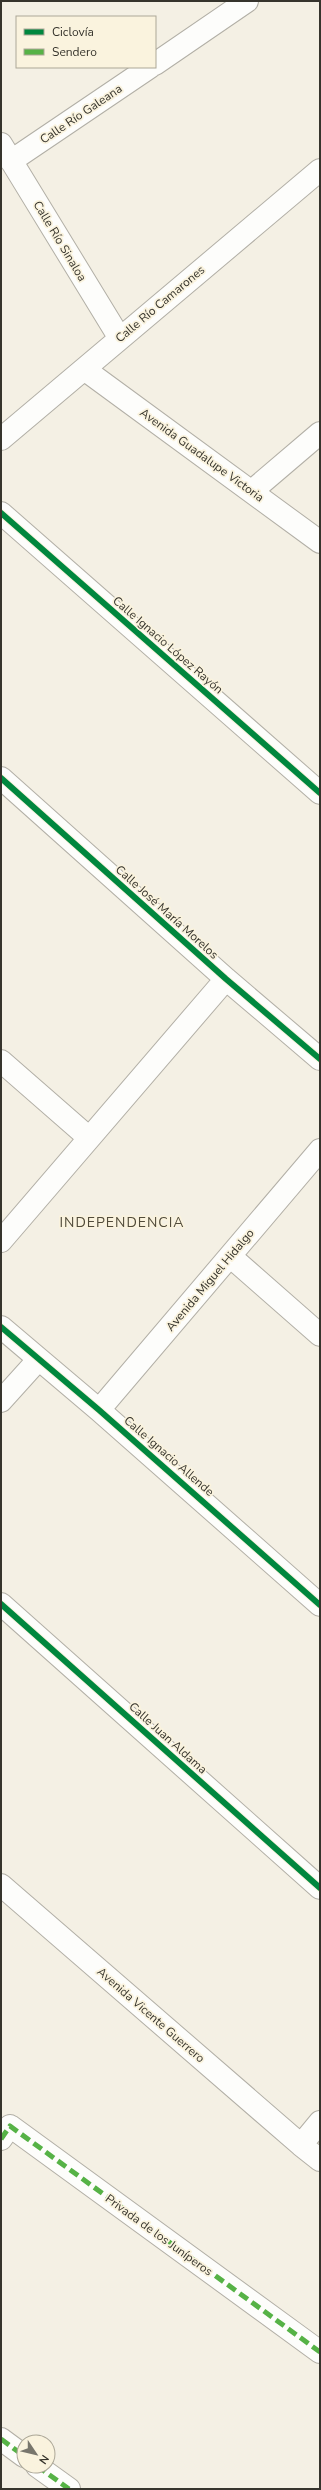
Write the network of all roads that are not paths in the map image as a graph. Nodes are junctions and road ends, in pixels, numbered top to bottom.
1 (247, 1) edge
2 (156, 63) edge
3 (148, 68) edge
4 (6, 153) edge
5 (320, 170) edge
6 (119, 337) junction
7 (84, 369) junction
8 (320, 433) edge
9 (1, 439) edge
10 (252, 491) junction
11 (1, 513) edge
12 (320, 542) edge
13 (1, 778) edge
14 (320, 793) edge
15 (226, 979) junction
16 (319, 1057) edge
17 (1, 1061) edge
18 (88, 1137) junction
19 (320, 1150) edge
20 (1, 1241) edge
21 (230, 1256) junction
22 (1, 1327) edge
23 (320, 1335) edge
24 (38, 1360) junction
25 (1, 1401) edge
26 (99, 1410) junction
27 (1, 1604) edge
28 (320, 1604) edge
29 (1, 1884) edge
30 (320, 1888) edge
31 (320, 2122) edge
32 (1, 2139) edge
33 (300, 2145) junction
34 (320, 2160) edge
35 (320, 2352) edge
36 (1, 2439) edge
37 (16, 2450) edge
38 (49, 2474) edge
39 (69, 2489) edge

1 - 2 street
3 - 4 street, Calle Río Galeana
4 - 6 street, Calle Río Sinaloa
5 - 6 street, Calle Río Camarones
6 - 7 street, Calle Río Camarones
7 - 9 street, Calle Río Camarones
7 - 10 street, Avenida Guadalupe Victoria
8 - 10 street
10 - 12 street, Avenida Guadalupe Victoria
11 - 14 street, Calle Ignacio López Rayón
13 - 15 street, Calle José María Morelos
15 - 16 street, Calle José María Morelos
15 - 18 street
17 - 18 street
18 - 20 street
19 - 21 street, Avenida Miguel Hidalgo
21 - 23 street
21 - 26 street, Avenida Miguel Hidalgo
22 - 24 street, Calle Ignacio Allende
24 - 25 street
24 - 26 street, Calle Ignacio Allende
26 - 28 street, Calle Ignacio Allende
27 - 30 street, Calle Juan Aldama
29 - 33 street, Avenida Vicente Guerrero
31 - 33 street
32 - 35 street, Privada de los Juníperos
33 - 34 street, Avenida Vicente Guerrero
36 - 37 street
38 - 39 street

